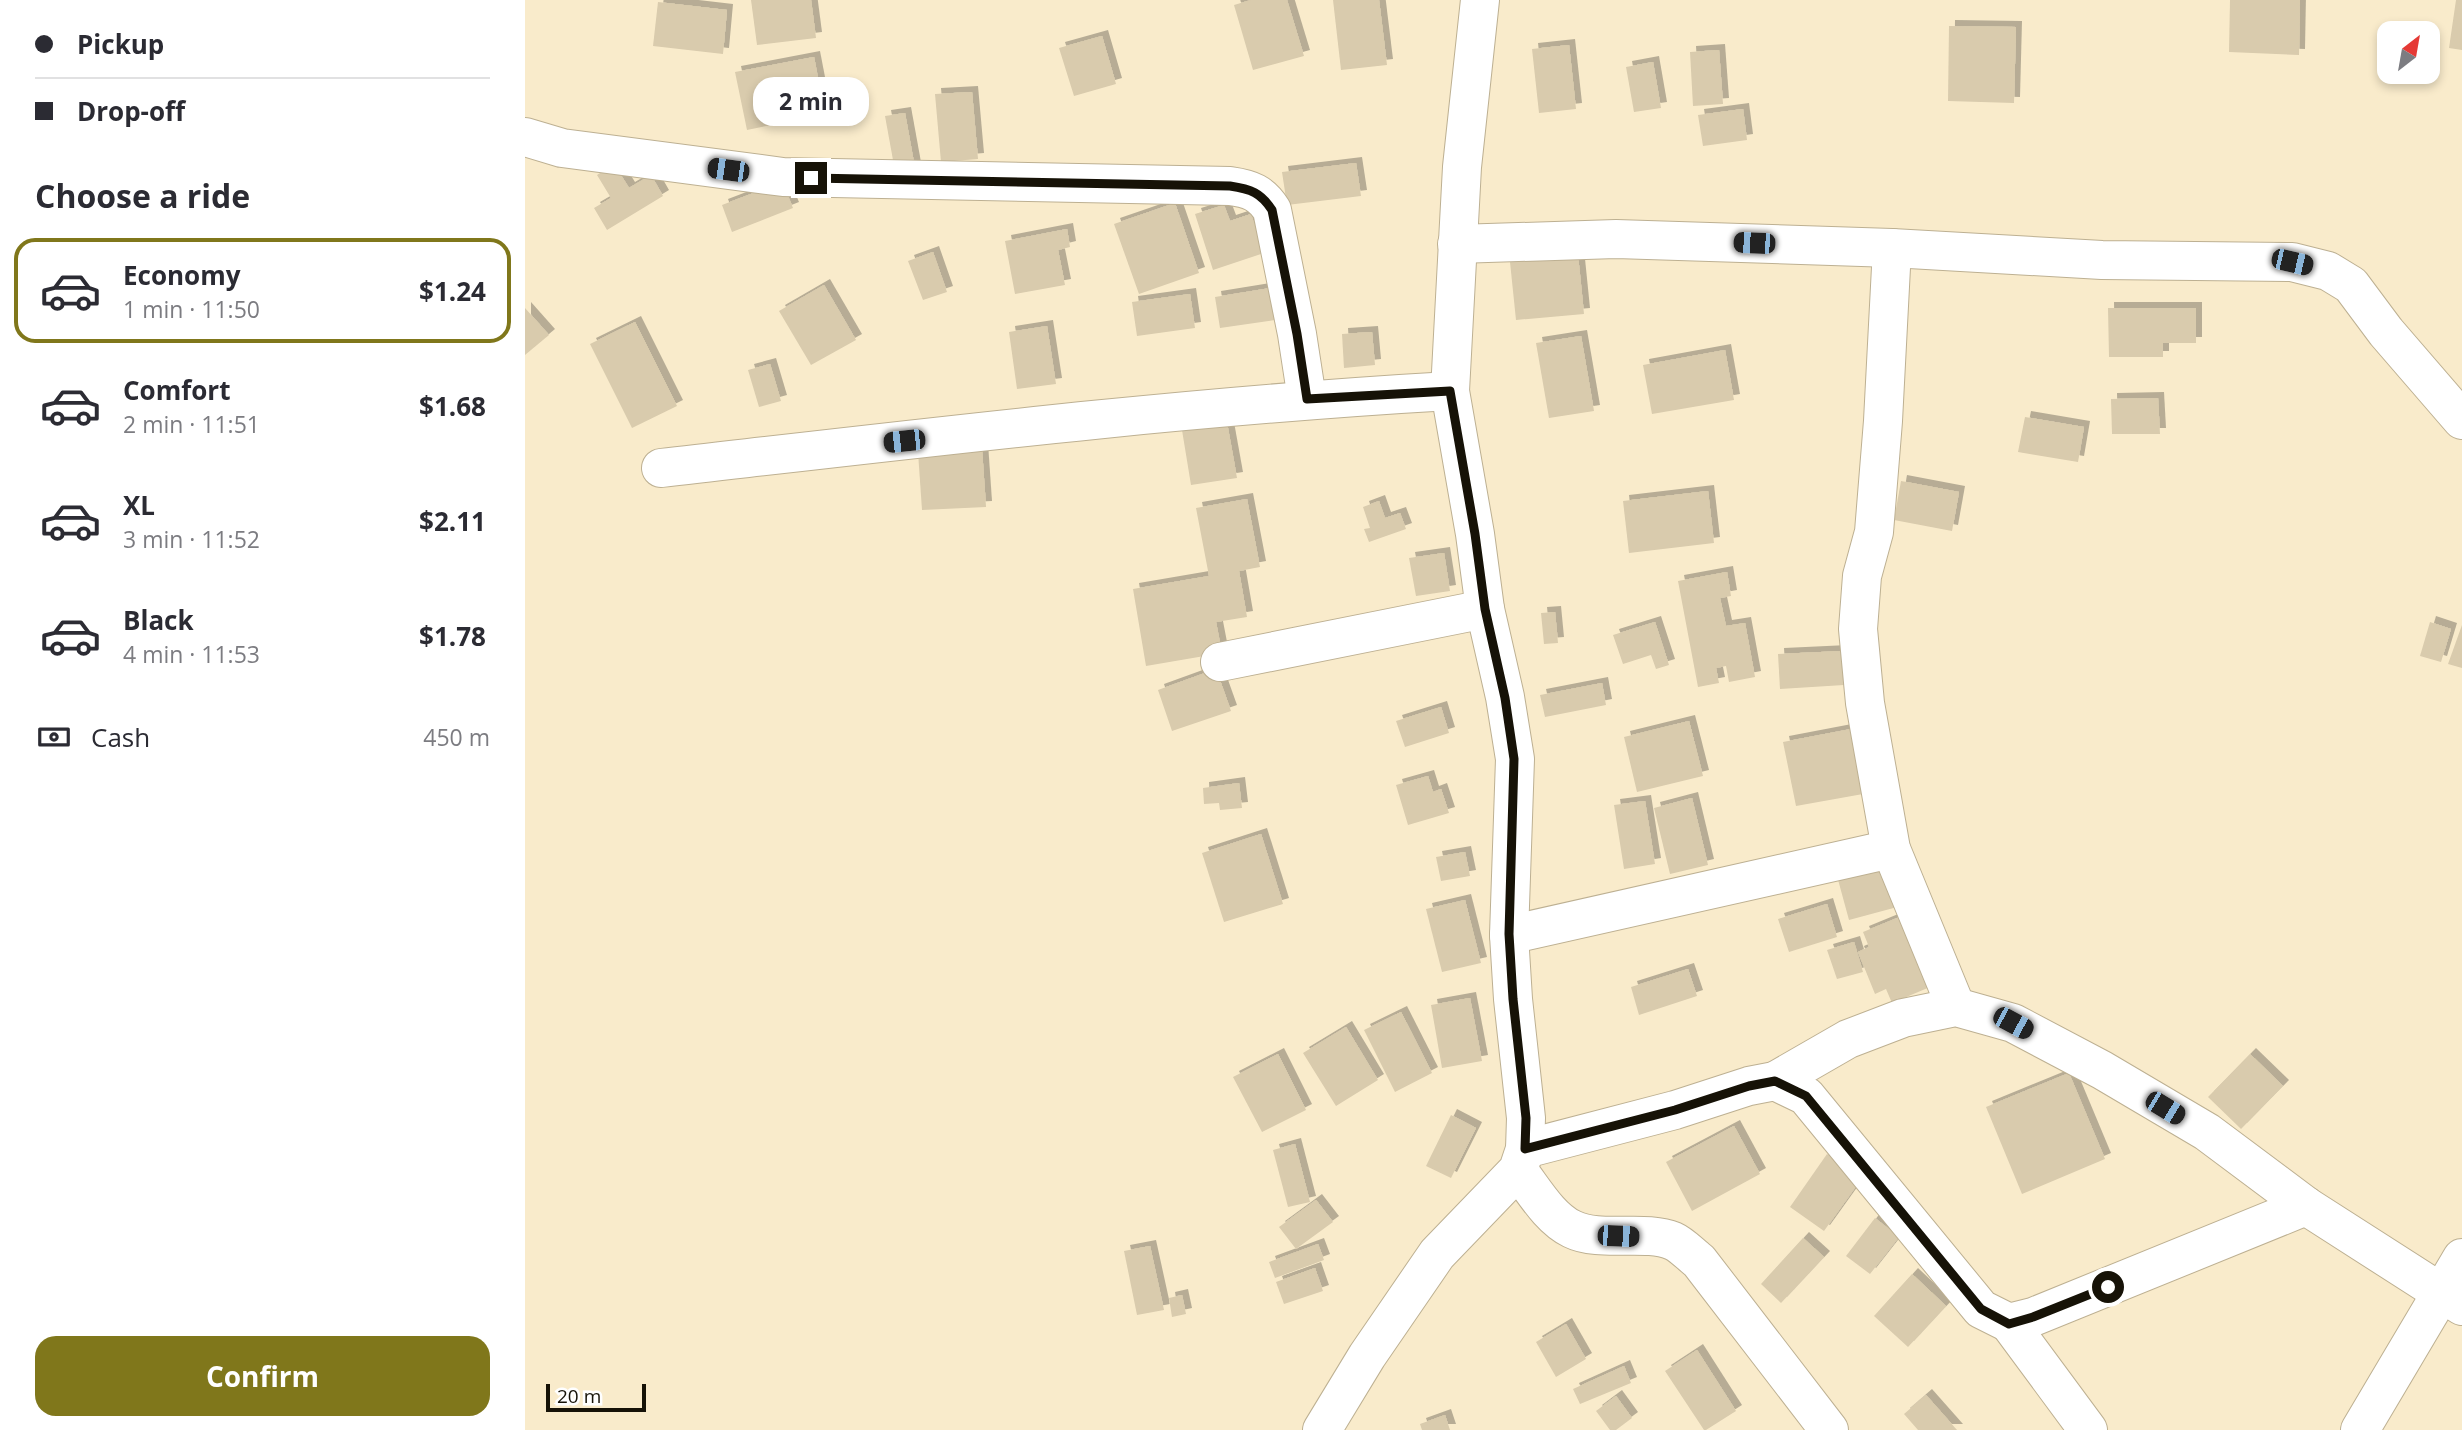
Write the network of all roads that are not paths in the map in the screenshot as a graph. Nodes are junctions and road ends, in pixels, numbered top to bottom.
1 (1480, 0) edge
2 (525, 137) edge
3 (1458, 244) junction
4 (1892, 248) junction
5 (1450, 391) junction
6 (1307, 399) junction
7 (2462, 420) edge
8 (661, 468) dead end
9 (1485, 609) junction
10 (1220, 662) dead end
11 (1891, 849) junction
12 (1509, 934) junction
13 (1956, 1007) junction
14 (1775, 1081) junction
15 (1522, 1159) junction
16 (2306, 1206) junction
17 (2462, 1258) edge
18 (2453, 1299) edge
19 (2009, 1324) junction
20 (1322, 1430) edge
21 (1829, 1430) edge
22 (2088, 1430) edge
23 (2360, 1430) edge

1 - 3 street
2 - 6 street
3 - 4 street
3 - 5 street
4 - 7 street
4 - 11 street
5 - 6 street
5 - 9 street
6 - 8 street
9 - 10 street
9 - 12 street
11 - 12 street
11 - 13 street
12 - 15 street
13 - 14 street
13 - 16 street
14 - 15 street
14 - 19 street
15 - 20 street
15 - 21 street
16 - 18 street
16 - 19 street
17 - 18 street
18 - 23 street
19 - 22 street

